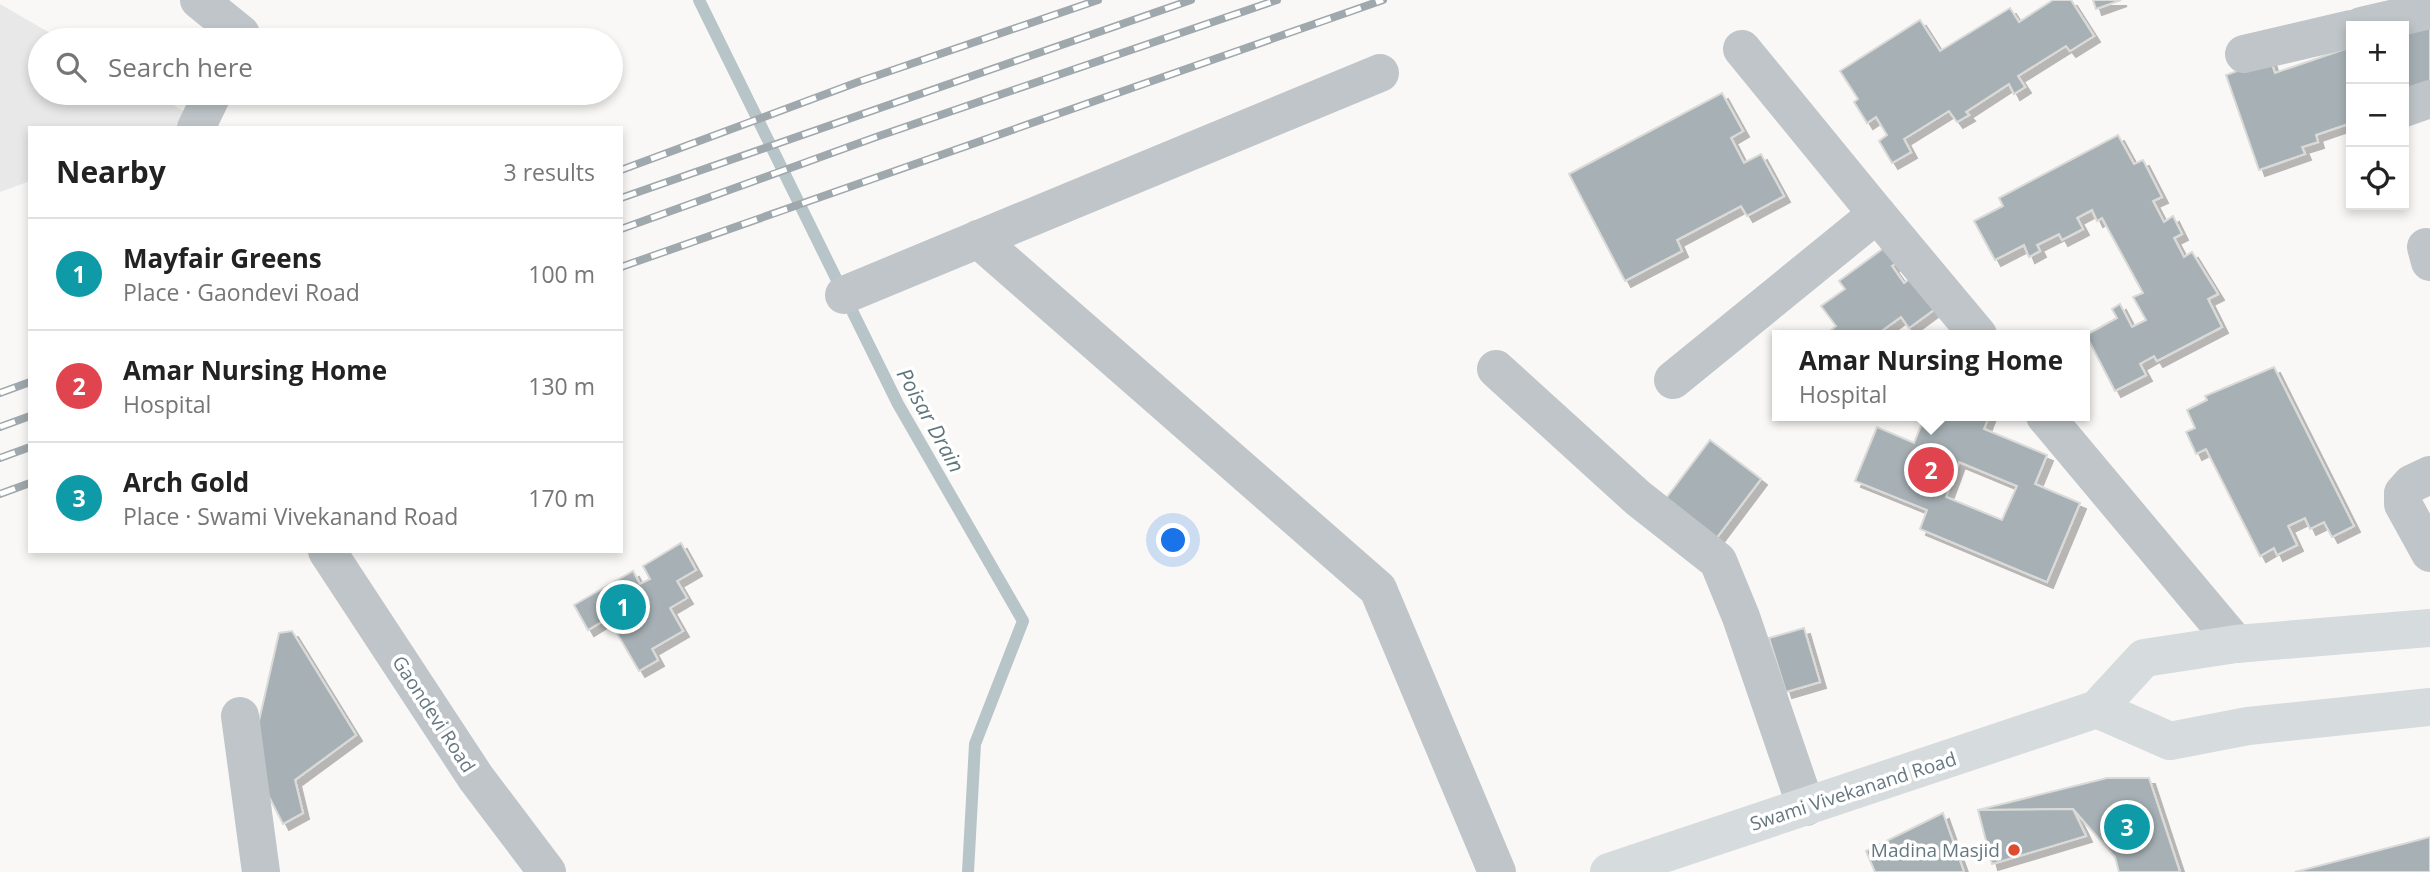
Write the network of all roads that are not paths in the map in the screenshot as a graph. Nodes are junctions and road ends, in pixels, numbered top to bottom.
1 (199, 0) edge
2 (2430, 10) edge
3 (2383, 21) edge
4 (239, 25) edge
5 (2346, 30) edge
6 (1742, 49) dead end
7 (2244, 54) dead end
8 (1380, 73) dead end
9 (2430, 99) edge
10 (207, 105) edge
11 (2409, 106) edge
12 (197, 126) edge
13 (1877, 214) junction
14 (978, 239) junction
15 (844, 295) dead end
16 (1974, 330) edge
17 (1496, 369) dead end
18 (1673, 380) dead end
19 (2049, 421) edge
20 (2430, 475) edge
21 (328, 553) edge
22 (2430, 553) edge
23 (2430, 628) edge
24 (2236, 644) junction
25 (2430, 707) edge
26 (2097, 709) junction
27 (240, 716) dead end
28 (1806, 807) junction
29 (261, 872) edge
30 (547, 872) edge
31 (1497, 872) edge
32 (1609, 872) edge

1 - 4 street
2 - 3 street
5 - 7 street
6 - 13 street
8 - 14 street
9 - 11 street
10 - 12 street
13 - 16 street
13 - 18 street
14 - 15 street
14 - 31 street
17 - 28 street
19 - 24 street
20 - 22 street
21 - 30 street, Gaondevi Road
23 - 24 main road, Swami Vivekanand Road
24 - 26 main road, Swami Vivekanand Road
25 - 26 main road
26 - 28 main road, Swami Vivekanand Road
27 - 29 street
28 - 32 main road, Swami Vivekanand Road

